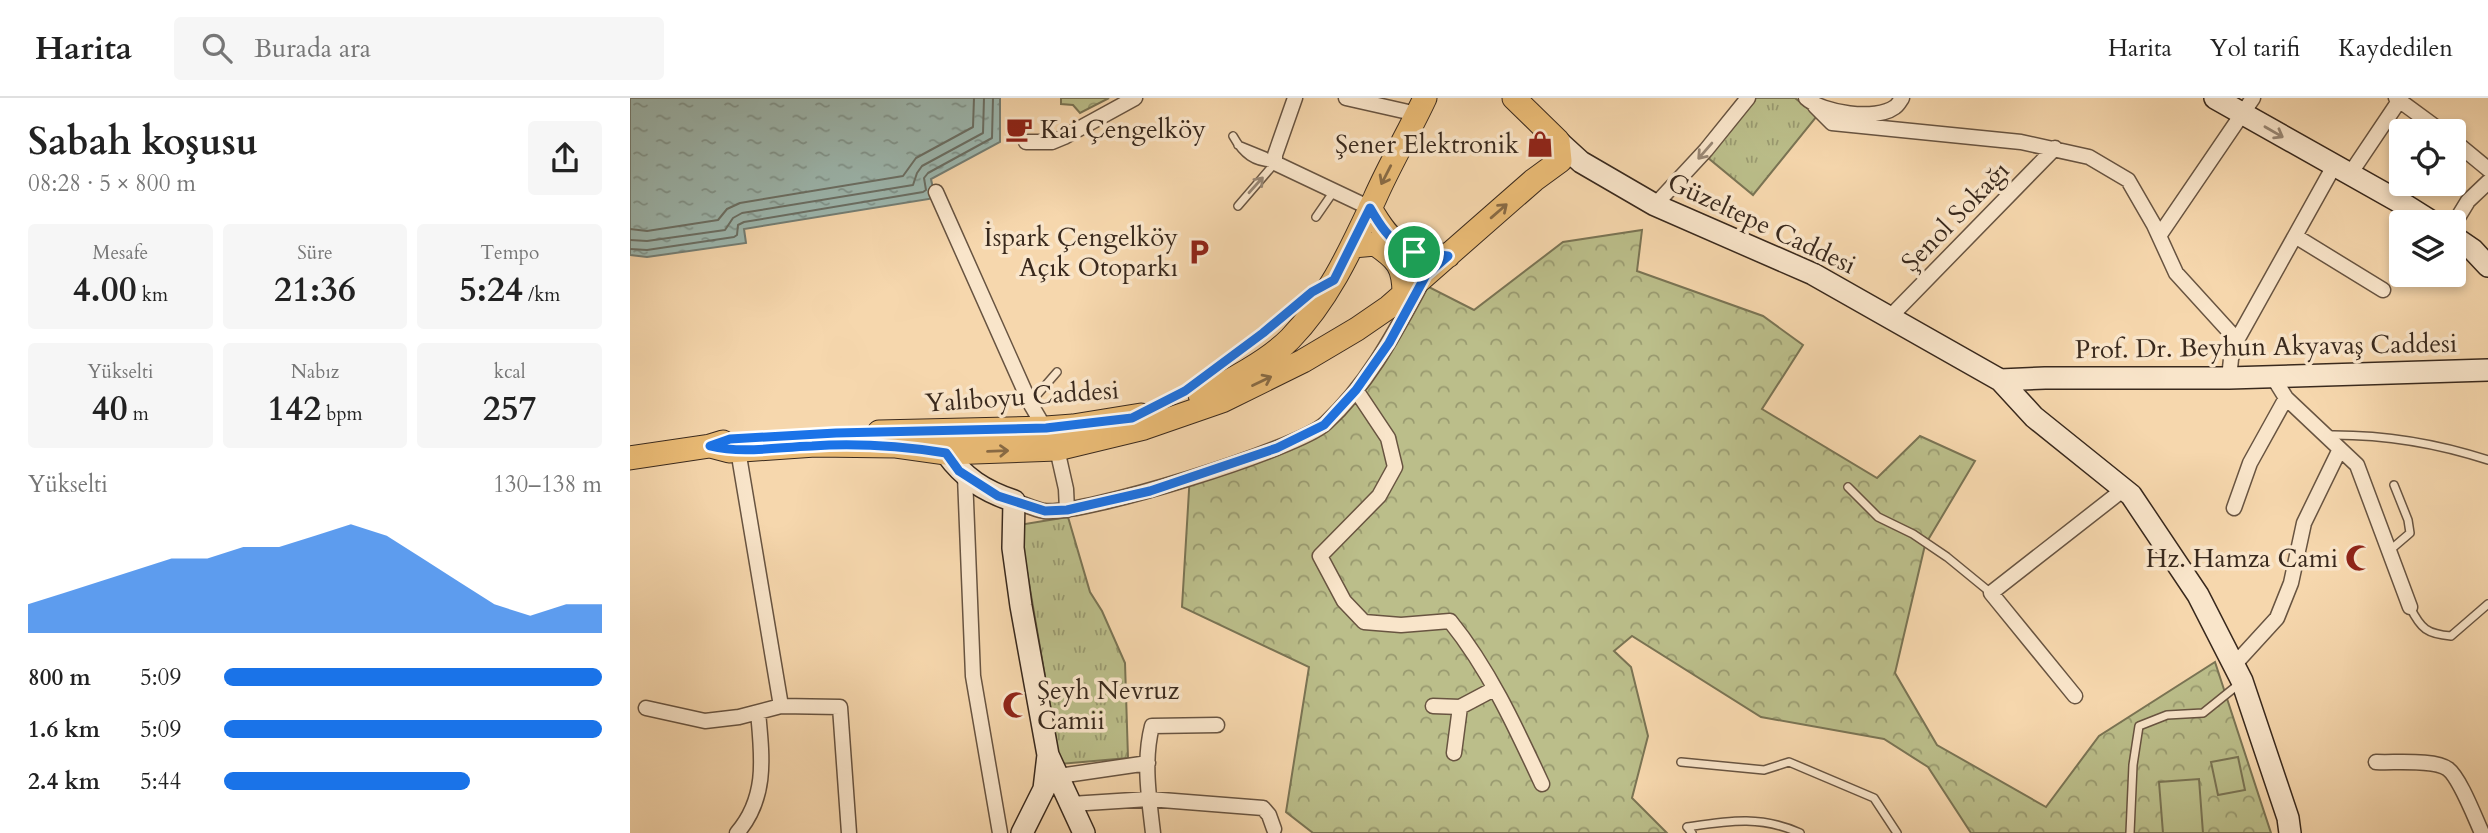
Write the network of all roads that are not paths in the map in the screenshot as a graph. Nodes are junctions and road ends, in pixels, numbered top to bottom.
1 (1135, 98) edge
2 (1295, 98) edge
3 (1346, 98) edge
4 (1514, 98) edge
5 (1748, 98) edge
6 (1902, 98) edge
7 (2215, 98) edge
8 (2399, 99) edge
9 (1811, 102) edge
10 (1421, 106) edge
11 (2248, 106) edge
12 (2425, 119) edge
13 (1233, 136) dead end
14 (1026, 142) dead end
15 (2055, 148) junction
16 (2466, 149) edge
17 (1567, 155) junction
18 (2485, 162) edge
19 (1275, 163) junction
20 (2342, 170) junction
21 (2488, 181) edge
22 (1334, 191) junction
23 (936, 192) dead end
24 (1655, 205) junction
25 (1238, 206) dead end
26 (1370, 208) junction
27 (2413, 210) edge
28 (2463, 210) edge
29 (1317, 217) dead end
30 (2159, 236) junction
31 (2295, 236) junction
32 (2466, 245) edge
33 (1353, 246) junction
34 (1448, 256) junction
35 (2488, 266) edge
36 (1426, 275) junction
37 (2382, 290) dead end
38 (1404, 294) junction
39 (1889, 318) junction
40 (2237, 340) junction
41 (2488, 370) edge
42 (1057, 372) dead end
43 (2273, 377) junction
44 (2230, 378) junction
45 (2000, 380) junction
46 (1356, 390) junction
47 (2286, 398) junction
48 (1030, 402) junction
49 (1046, 428) junction
50 (2325, 435) junction
51 (710, 446) junction
52 (1057, 449) junction
53 (2340, 449) junction
54 (738, 450) junction
55 (946, 453) junction
56 (630, 457) edge
57 (2488, 460) edge
58 (965, 476) junction
59 (2394, 485) dead end
60 (1848, 487) dead end
61 (2124, 489) junction
62 (1014, 501) junction
63 (2234, 508) dead end
64 (1067, 510) junction
65 (2389, 551) junction
66 (1991, 593) junction
67 (2488, 604) edge
68 (2410, 607) joint
69 (2238, 673) junction
70 (1494, 689) junction
71 (2075, 696) dead end
72 (781, 706) junction
73 (1433, 706) dead end
74 (646, 708) dead end
75 (1460, 708) junction
76 (758, 712) junction
77 (1217, 725) dead end
78 (1454, 753) dead end
79 (1048, 755) junction
80 (1681, 762) dead end
81 (2376, 762) dead end
82 (1148, 763) junction
83 (1059, 776) junction
84 (1542, 785) dead end
85 (1149, 799) junction
86 (1071, 804) junction
87 (1274, 829) dead end
88 (737, 833) edge
89 (849, 833) edge
90 (1000, 833) edge
91 (1022, 833) edge
92 (1084, 833) edge
93 (1153, 833) edge
94 (1692, 833) edge
95 (1800, 833) edge
96 (1897, 833) edge
97 (2130, 833) edge
98 (2290, 833) edge
99 (2482, 833) edge

1 - 14 street
2 - 19 street
3 - 10 street
4 - 17 main road, Güzeltepe Caddesi
5 -> 24 street
6 - 9 street
7 - 11 main road
8 - 12 street
8 - 20 street
9 - 15 street
10 -> 26 main road, Yalıboyu Caddesi
11 -> 20 main road
11 - 30 street
13 - 19 lane
15 - 30 street
15 - 39 street, Şenol Sokağı
16 - 18 street
17 - 24 main road, Güzeltepe Caddesi
34 -> 17 main road, Yalıboyu Caddesi
19 - 22 street
25 -> 19 lane
20 - 27 main road
20 - 31 street
21 - 28 street
22 - 26 street
22 - 29 lane
23 - 48 street
24 - 39 main road, Güzeltepe Caddesi
26 - 33 main road, Yalıboyu Caddesi
26 - 34 main road
30 - 40 street
31 - 37 street
31 - 40 street
32 - 35 main road
33 - 38 main road
33 - 49 main road, Yalıboyu Caddesi
34 - 36 main road, Yalıboyu Caddesi
36 - 38 main road, Yalıboyu Caddesi
36 - 46 street
52 -> 38 main road, Yalıboyu Caddesi
39 - 45 main road, Güzeltepe Caddesi
40 - 44 street
41 - 43 main road, Prof. Dr. Beyhun Akyavaş Caddesi
42 - 48 lane
43 - 44 main road, Prof. Dr. Beyhun Akyavaş Caddesi
43 - 47 street
44 - 45 main road, Prof. Dr. Beyhun Akyavaş Caddesi
45 - 61 main road
46 - 64 street
46 - 70 street
47 - 50 street
47 - 63 street
48 - 49 street
49 - 51 main road, Yalıboyu Caddesi
49 - 52 street
50 - 53 street
50 - 57 lane
51 - 54 main road, Yalıboyu Caddesi
51 - 56 main road, Yalıboyu Caddesi
55 -> 52 main road, Yalıboyu Caddesi
52 - 64 street
53 - 65 street
53 - 69 street
54 - 55 main road, Yalıboyu Caddesi
54 - 72 street
55 - 58 main road
58 - 62 main road
58 - 90 street
59 - 65 lane
60 - 66 lane
61 - 66 street
61 - 69 main road
62 - 64 street
62 - 79 main road
65 - 68 street
66 - 71 street
67 - 68 lane
69 - 97 lane
69 - 98 main road
70 - 75 street
70 - 84 street
72 - 76 street
72 - 89 street
73 - 75 street
74 - 76 street
75 - 78 street
76 - 88 street
77 - 82 street
79 - 83 main road
79 - 91 main road
80 - 96 lane
81 - 99 street
82 - 83 street
82 - 85 street
83 - 86 main road
85 - 86 street
85 - 87 street
85 - 93 street
86 - 92 main road
94 - 95 lane

